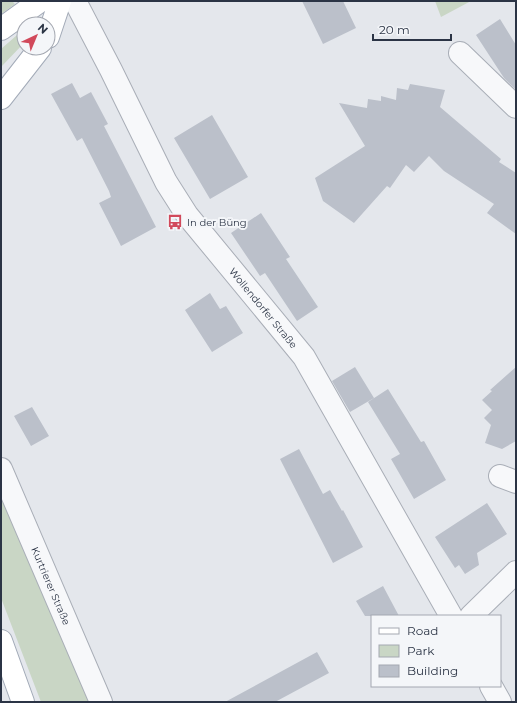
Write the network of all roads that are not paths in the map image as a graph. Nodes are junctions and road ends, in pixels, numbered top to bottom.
1 (40, 1) edge
2 (60, 1) edge
3 (75, 1) edge
4 (55, 16) edge
5 (1, 29) edge
6 (460, 53) dead end
7 (34, 56) edge
8 (1, 98) edge
9 (516, 111) edge
10 (1, 469) edge
11 (516, 572) edge
12 (450, 615) edge
13 (472, 615) edge
14 (1, 641) edge
15 (491, 687) edge
16 (23, 702) edge
17 (101, 702) edge
18 (500, 702) edge

1 - 5 main road
2 - 4 main road
3 - 12 street, Wollendorfer Straße
6 - 9 street
7 - 8 main road
10 - 17 street, Kurtrierer Straße
11 - 13 street
14 - 16 main road
15 - 18 street

